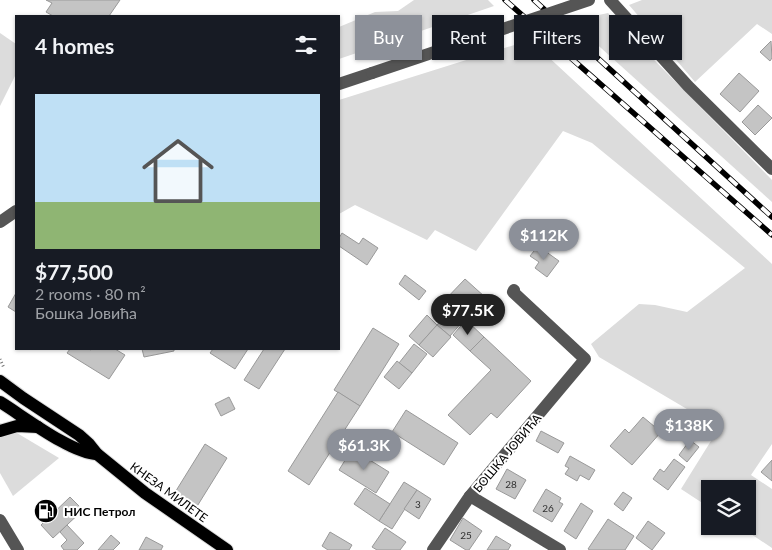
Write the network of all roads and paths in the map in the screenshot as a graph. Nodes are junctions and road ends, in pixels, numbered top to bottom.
1 (589, 0) edge
2 (610, 0) edge
3 (340, 84) edge
4 (772, 169) edge
5 (9, 216) edge
6 (0, 233) edge
7 (514, 290) dead end
8 (0, 381) edge
9 (0, 402) edge
10 (41, 428) junction
11 (0, 431) edge
12 (97, 454) junction
13 (470, 496) junction
14 (0, 520) edge
15 (18, 550) edge
16 (227, 550) edge
17 (433, 550) edge
18 (560, 550) edge

1 - 3 street, bridge
2 - 4 street
5 - 6 street
7 - 13 street, БОШКА ЈОВИЋА
8 - 12 main road, КНЕЗА МИЛЕТЕ
9 - 10 main road, КНЕЗА МИЛЕТЕ
10 - 11 main road
10 - 12 main road, КНЕЗА МИЛЕТЕ
12 - 16 main road, КНЕЗА МИЛЕТЕ
13 - 17 street, БОШКА ЈОВИЋА
13 - 18 street
14 - 15 street

